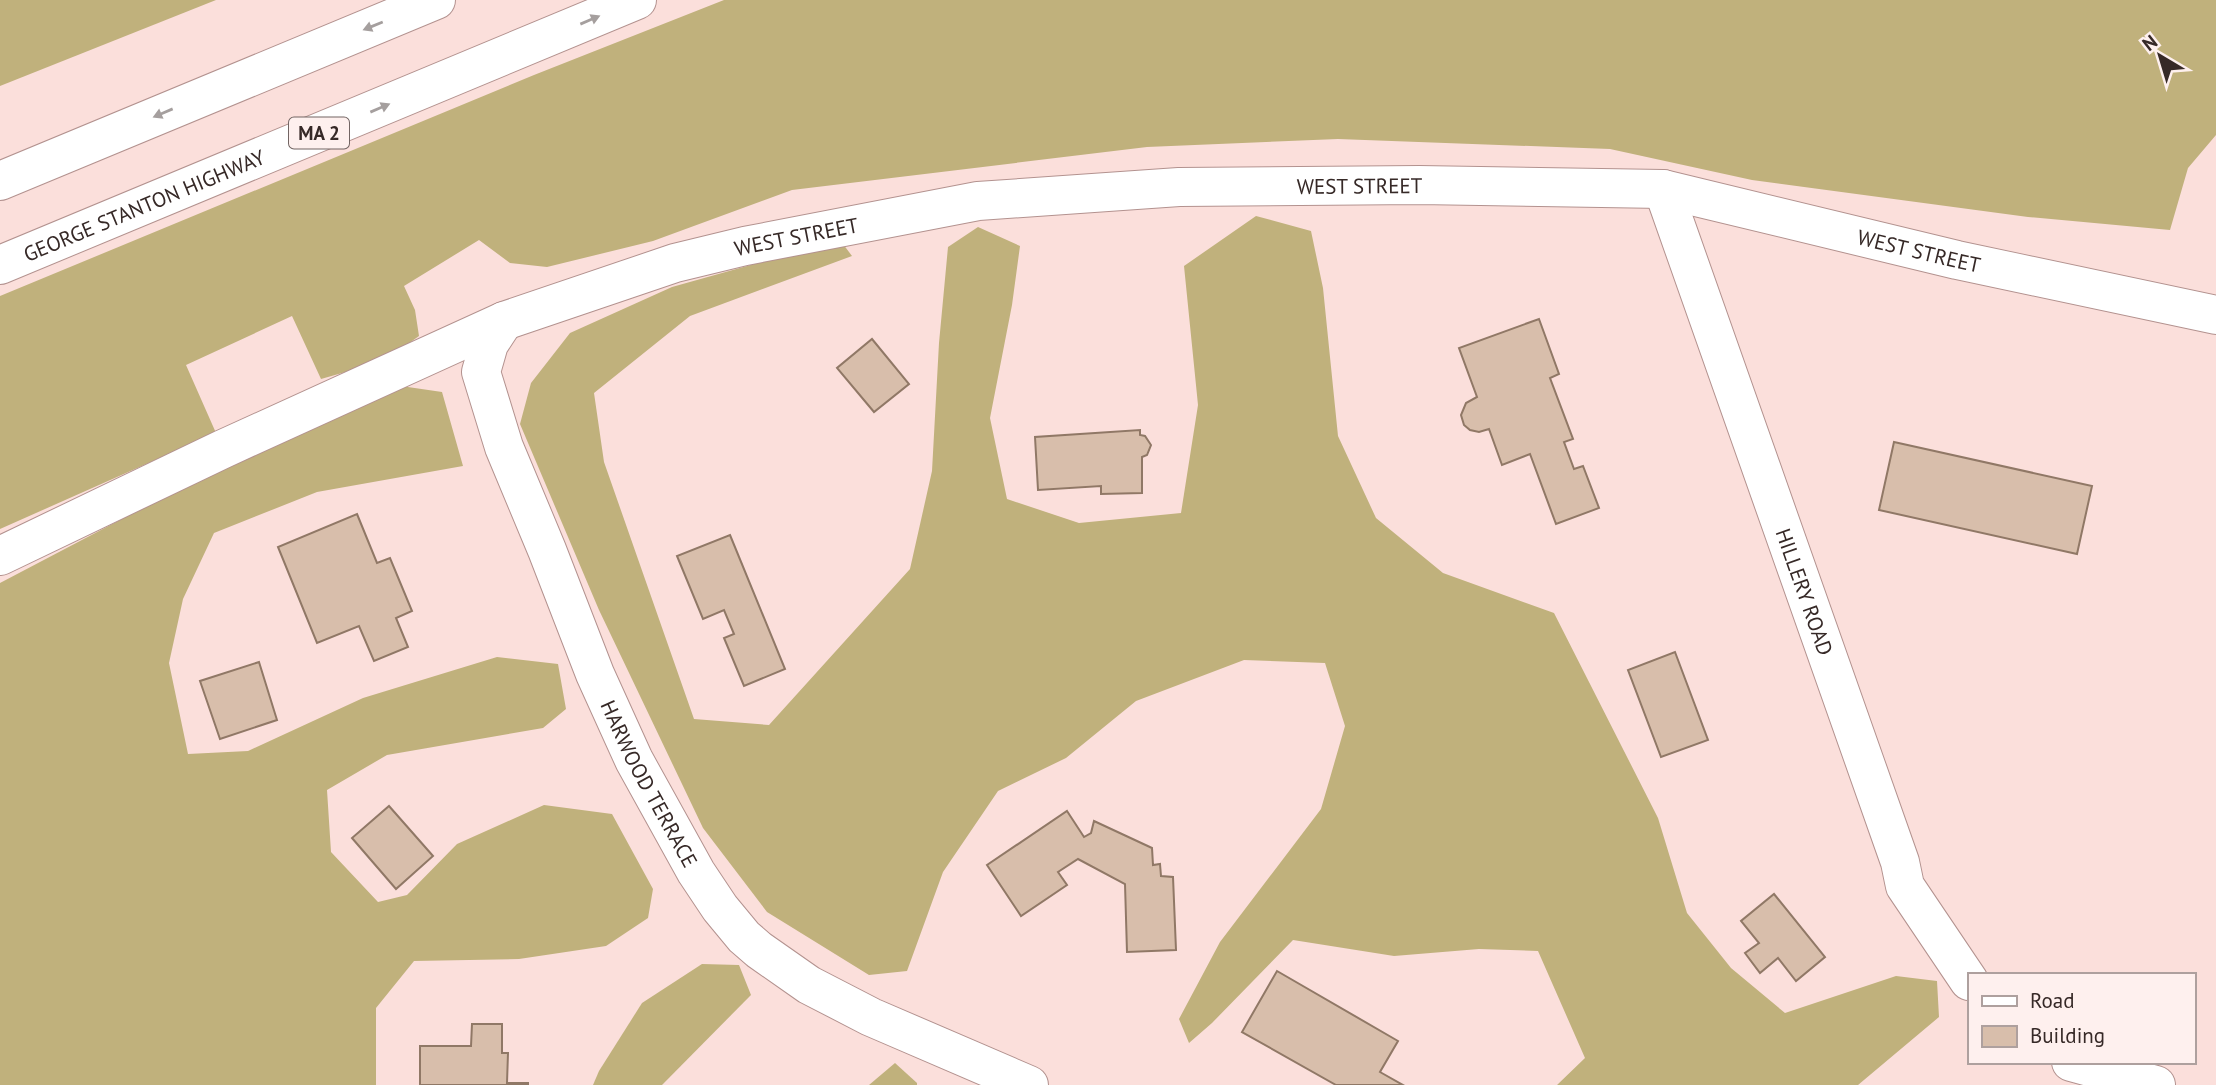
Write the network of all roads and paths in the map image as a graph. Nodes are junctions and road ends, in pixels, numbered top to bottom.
1 (436, 0) edge
2 (637, 0) edge
3 (0, 181) edge
4 (1663, 189) junction
5 (0, 265) edge
6 (2216, 315) edge
7 (504, 321) junction
8 (0, 556) edge
9 (1968, 980) edge
10 (2078, 1064) edge
11 (1029, 1085) edge
12 (2156, 1085) edge

1 -> 3 main road
5 -> 2 main road, GEORGE STANTON HIGHWAY / MA 2
4 - 6 main road, WEST STREET
4 - 7 main road, WEST STREET
4 - 9 main road, HILLERY ROAD
7 - 8 main road, WEST STREET
7 - 11 main road, HARWOOD TERRACE
10 - 12 main road

